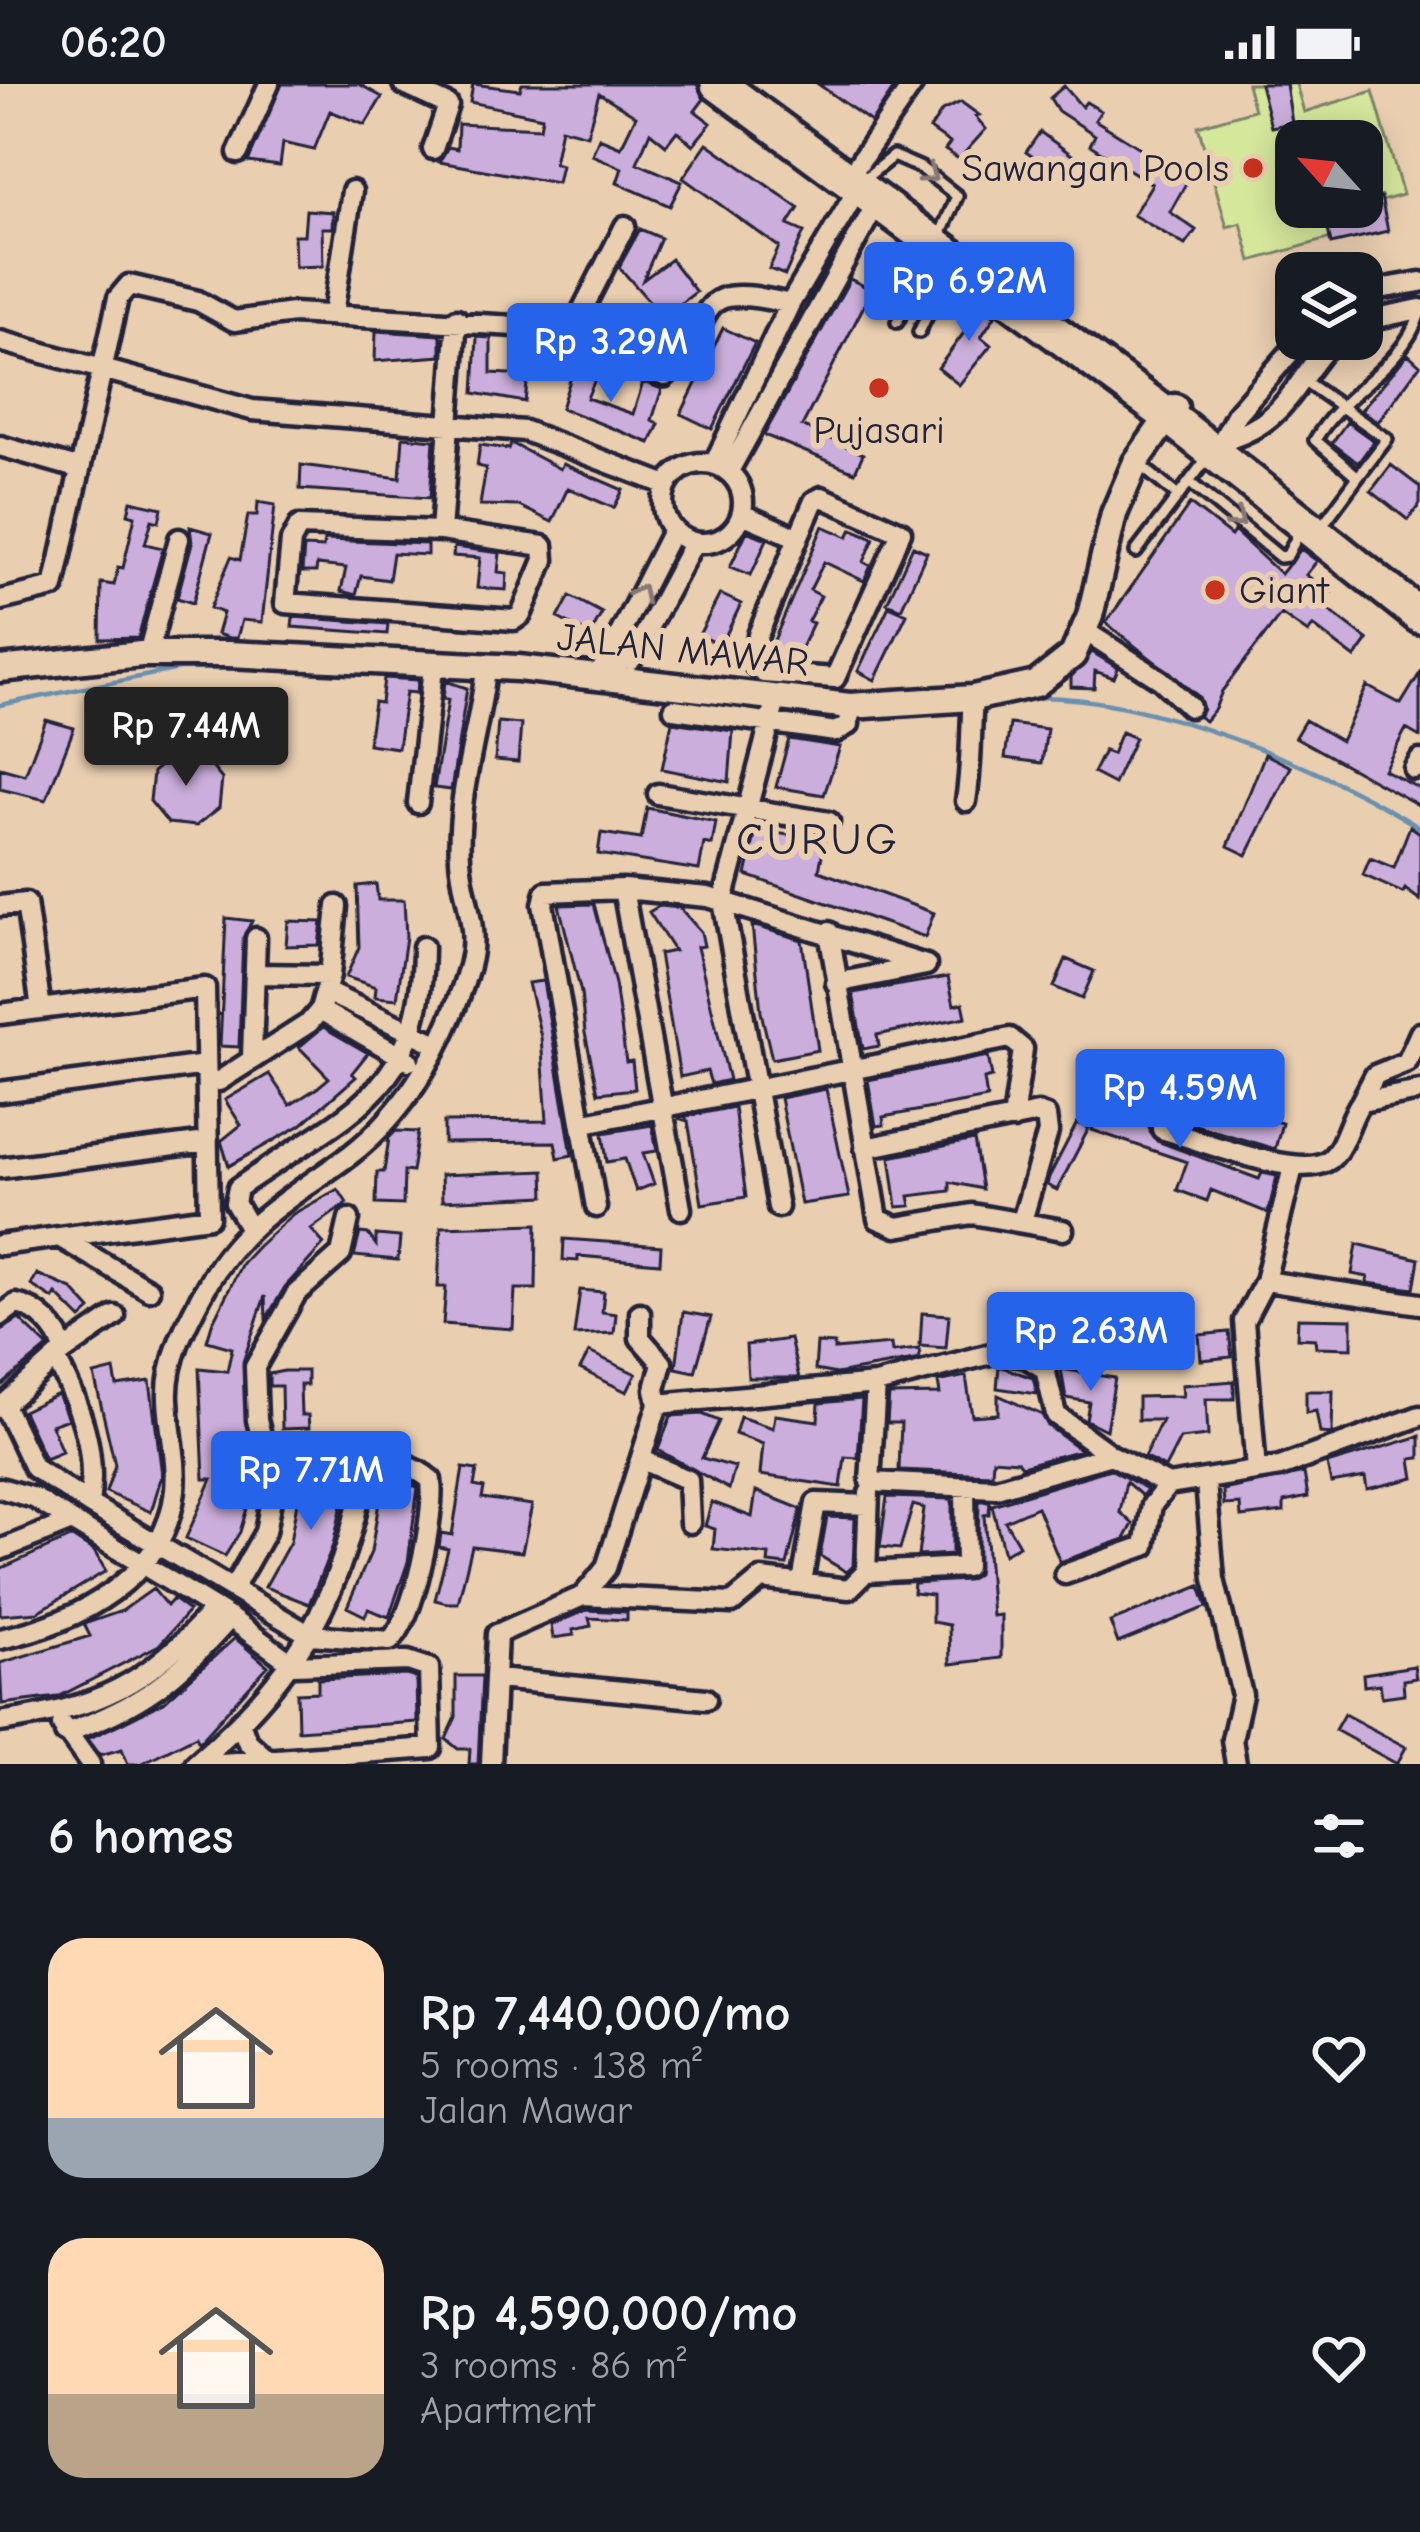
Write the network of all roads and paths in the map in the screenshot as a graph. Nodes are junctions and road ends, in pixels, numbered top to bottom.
1 (269, 84) edge
2 (403, 84) edge
3 (718, 84) edge
4 (750, 84) edge
5 (913, 84) edge
6 (776, 116) junction
7 (433, 148) dead end
8 (238, 154) dead end
9 (868, 184) junction
10 (352, 191) dead end
11 (626, 226) dead end
12 (953, 272) junction
13 (1420, 282) edge
14 (1383, 288) edge
15 (790, 304) junction
16 (1420, 311) edge
17 (333, 314) junction
18 (1383, 317) edge
19 (457, 320) junction
20 (897, 322) dead end
21 (919, 332) dead end
22 (568, 338) junction
23 (0, 341) edge
24 (1284, 360) edge
25 (1318, 360) edge
26 (101, 370) junction
27 (1303, 380) junction
28 (1339, 405) junction
29 (1172, 410) junction
30 (449, 427) junction
31 (0, 447) edge
32 (1216, 447) junction
33 (1136, 463) junction
34 (77, 468) junction
35 (721, 468) junction
36 (1358, 476) junction
37 (1189, 482) junction
38 (667, 485) junction
39 (1178, 496) junction
40 (742, 514) junction
41 (1315, 523) junction
42 (673, 529) junction
43 (441, 531) junction
44 (798, 538) junction
45 (179, 539) dead end
46 (694, 542) junction
47 (1136, 552) dead end
48 (1420, 590) edge
49 (1, 599) edge
50 (1420, 616) edge
51 (1085, 631) junction
52 (148, 654) junction
53 (604, 667) junction
54 (433, 668) junction
55 (0, 669) edge
56 (486, 670) junction
57 (973, 701) junction
58 (1190, 707) dead end
59 (774, 709) junction
60 (658, 794) dead end
61 (966, 801) dead end
62 (418, 803) dead end
63 (747, 808) junction
64 (829, 822) dead end
65 (623, 889) junction
66 (722, 901) junction
67 (0, 906) edge
68 (337, 906) dead end
69 (830, 932) junction
70 (256, 938) dead end
71 (423, 946) dead end
72 (254, 974) junction
73 (836, 983) junction
74 (325, 992) junction
75 (41, 1009) junction
76 (0, 1014) edge
77 (408, 1030) junction
78 (1420, 1033) edge
79 (437, 1044) junction
80 (252, 1057) junction
81 (401, 1057) junction
82 (423, 1067) junction
83 (852, 1069) junction
84 (213, 1073) junction
85 (758, 1089) junction
86 (1420, 1091) edge
87 (0, 1092) edge
88 (1170, 1100) dead end
89 (1361, 1102) junction
90 (665, 1107) junction
91 (1013, 1118) junction
92 (585, 1123) junction
93 (207, 1142) junction
94 (865, 1148) junction
95 (1293, 1167) junction
96 (0, 1168) edge
97 (596, 1207) dead end
98 (778, 1207) dead end
99 (681, 1209) dead end
100 (349, 1219) dead end
101 (1022, 1221) junction
102 (249, 1228) junction
103 (1063, 1230) dead end
104 (59, 1237) junction
105 (0, 1245) edge
106 (1265, 1281) junction
107 (149, 1290) dead end
108 (1420, 1304) edge
109 (640, 1313) dead end
110 (0, 1316) edge
111 (115, 1316) dead end
112 (60, 1356) junction
113 (876, 1384) junction
114 (658, 1404) junction
115 (2, 1407) edge
116 (1420, 1416) edge
117 (1111, 1455) junction
118 (367, 1456) junction
119 (271, 1460) junction
120 (644, 1461) junction
121 (34, 1468) junction
122 (1256, 1472) junction
123 (870, 1482) junction
124 (1206, 1482) junction
125 (1168, 1485) junction
126 (8, 1489) edge
127 (964, 1489) junction
128 (89, 1504) junction
129 (868, 1504) junction
130 (67, 1523) junction
131 (689, 1523) dead end
132 (156, 1543) junction
133 (0, 1550) edge
134 (138, 1567) junction
135 (866, 1572) junction
136 (1065, 1574) dead end
137 (802, 1582) junction
138 (235, 1586) junction
139 (583, 1595) junction
140 (222, 1614) junction
141 (310, 1635) junction
142 (0, 1639) edge
143 (294, 1665) junction
144 (497, 1679) junction
145 (706, 1700) dead end
146 (58, 1714) junction
147 (0, 1722) edge
148 (241, 1725) junction
149 (65, 1733) junction
150 (431, 1756) edge
151 (268, 1760) junction
152 (90, 1764) edge
153 (194, 1764) edge
154 (208, 1764) edge
155 (491, 1764) edge
156 (1236, 1764) edge

1 - 8 street
2 - 7 street
3 - 6 highway
4 - 6 highway
5 - 9 street
6 - 9 highway
9 - 12 highway
9 - 15 street
9 -> 29 highway
9 - 35 street
10 - 17 street
11 - 22 street
12 - 20 lane
12 - 21 lane
12 - 29 highway
13 - 14 street
15 - 22 street
15 - 35 street
16 - 18 street
16 - 28 lane
17 - 19 street
17 - 26 street
19 - 22 street
19 - 30 street
23 - 26 street
24 - 32 street
25 - 27 street
26 - 30 street
26 - 34 street
27 - 28 lane
27 - 32 street
28 - 36 lane
28 - 36 lane
29 - 32 highway
29 - 33 street, JALAN MAWAR
30 - 38 street
30 - 43 street
31 - 34 street
32 - 37 lane
32 - 41 highway
33 - 39 lane
33 - 51 street, JALAN MAWAR
34 - 49 street
35 - 38 street
35 - 40 street
36 - 41 lane
37 - 39 lane
37 -> 41 lane
38 - 42 street
39 - 47 lane
40 - 44 street
40 - 46 street
41 - 48 highway
41 - 50 highway
42 - 46 street
53 -> 42 street
43 - 43 street
44 - 44 street
45 - 52 street
46 - 53 street
51 - 57 street, JALAN MAWAR
51 - 58 street
52 - 54 street, JALAN MAWAR
52 - 55 street, JALAN MAWAR
53 - 56 street, JALAN MAWAR
53 - 59 street, JALAN MAWAR
54 - 56 street, JALAN MAWAR
54 - 62 street
56 - 79 street
57 - 59 street, JALAN MAWAR
57 - 61 street
59 - 63 street
60 - 63 street
63 - 64 street
63 - 66 street
65 - 66 street
65 - 90 street
65 - 92 street
66 - 69 street
66 - 85 street
67 - 75 street
68 - 74 street
69 - 73 street
69 - 73 street
70 - 72 street
71 - 77 street
72 - 74 street
72 - 80 street
73 - 83 street
74 - 77 street
74 - 80 street
74 - 81 street
75 - 76 street
75 - 84 street
77 - 79 street
77 - 81 street
78 - 89 street
79 - 82 street
80 - 84 street
81 - 82 street
81 - 102 street
82 - 102 street
83 - 85 street
83 - 91 street
83 - 94 street
84 - 87 street
84 - 93 street
85 - 90 street
85 - 98 street
86 - 89 street
88 - 95 street
89 - 95 street
90 - 92 street
90 - 99 street
91 - 94 street
91 - 101 street
92 - 97 street
93 - 96 street
93 - 104 street
94 - 101 street
95 - 106 street
100 - 119 street
101 - 103 street
102 - 132 street
104 - 105 street
104 - 107 street
106 - 108 street
106 - 122 street
109 - 114 street
110 - 112 street
111 - 112 street
112 - 115 street
112 - 128 street
113 - 114 street
113 - 117 street
113 - 123 street
114 - 120 street
115 - 121 street
116 - 122 street
117 - 125 street
117 - 127 street
118 - 119 street
118 - 141 street
118 - 141 street
119 - 138 street
120 - 131 street
120 - 139 street
121 - 126 street
121 - 128 street
122 - 124 street
123 - 127 street
123 - 129 street
124 - 125 street
124 - 156 street
125 - 136 street
126 - 130 street
127 - 135 street
128 - 132 street
129 - 135 street
129 - 137 street
130 - 133 street
130 - 134 street
132 - 134 street
132 - 138 street
134 - 140 street
134 - 142 street
135 - 137 street
137 - 139 street
138 - 141 street
139 - 144 street
140 - 143 street
140 - 146 street
140 - 149 street
141 - 143 street
143 - 148 street
143 - 150 street
144 - 145 street
144 - 155 street
146 - 147 street
146 - 149 street
148 - 151 street
148 - 153 street
149 - 152 street
150 - 151 street
151 - 154 street

